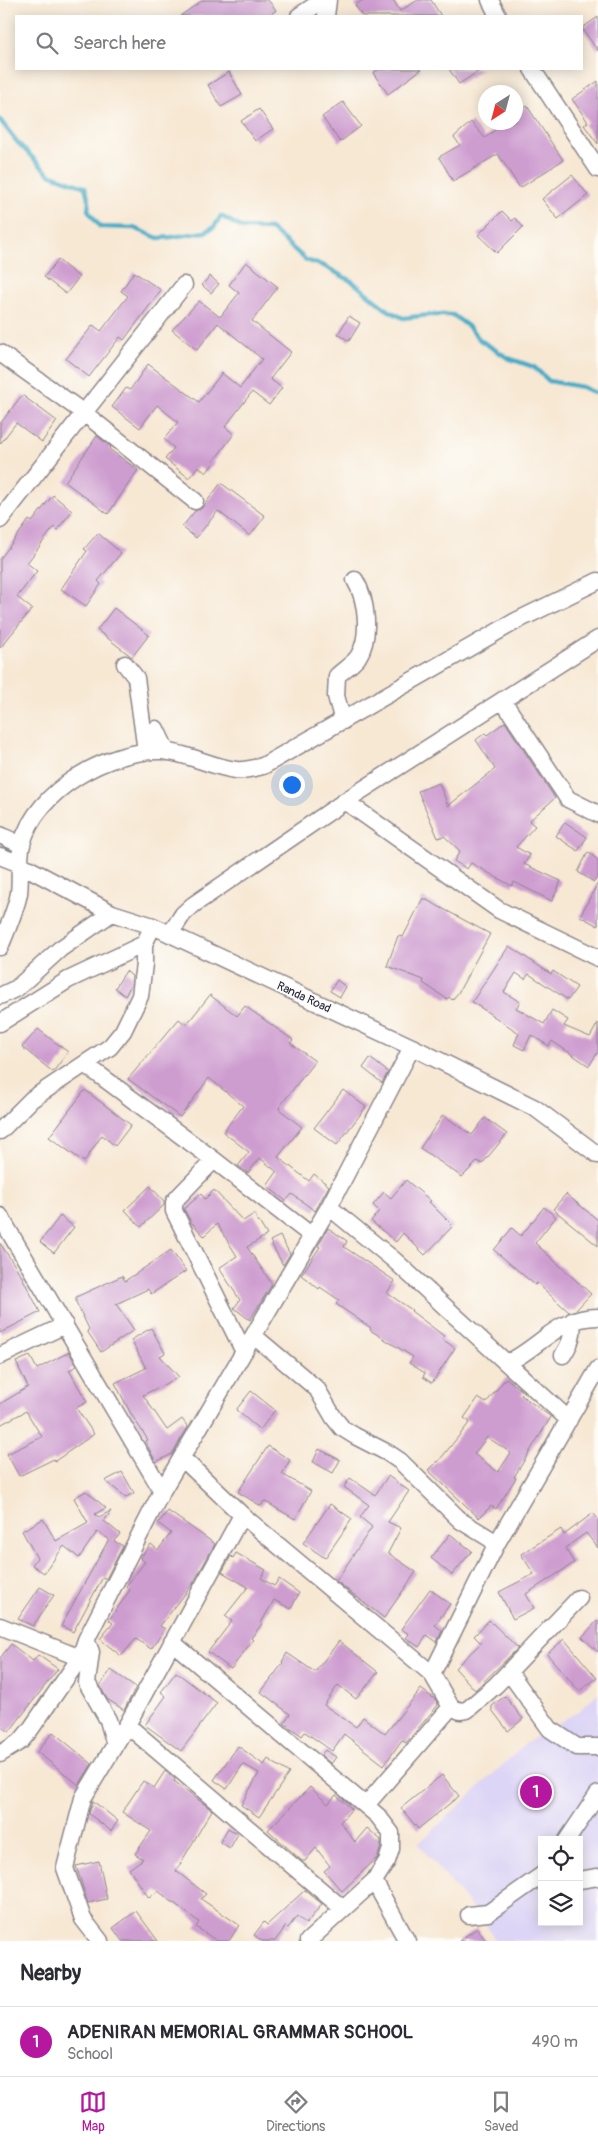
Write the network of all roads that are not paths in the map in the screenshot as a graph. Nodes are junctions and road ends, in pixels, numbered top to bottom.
1 (323, 0) edge
2 (328, 0) edge
3 (490, 0) edge
4 (301, 15) edge
5 (326, 15) edge
6 (498, 15) edge
7 (533, 70) edge
8 (598, 169) edge
9 (184, 285) dead end
10 (0, 353) edge
11 (84, 413) junction
12 (195, 501) dead end
13 (0, 520) edge
14 (355, 580) dead end
15 (598, 580) edge
16 (598, 639) edge
17 (125, 664) dead end
18 (503, 701) junction
19 (343, 721) junction
20 (167, 752) junction
21 (345, 801) junction
22 (598, 814) edge
23 (0, 836) edge
24 (22, 845) junction
25 (0, 856) edge
26 (20, 864) junction
27 (112, 913) junction
28 (153, 926) junction
29 (170, 934) junction
30 (144, 944) junction
31 (0, 947) edge
32 (598, 958) edge
33 (0, 996) edge
34 (0, 1023) edge
35 (412, 1047) junction
36 (86, 1065) junction
37 (0, 1131) edge
38 (598, 1155) edge
39 (214, 1160) junction
40 (329, 1207) junction
41 (0, 1216) edge
42 (312, 1236) junction
43 (598, 1317) edge
44 (572, 1321) junction
45 (65, 1325) junction
46 (254, 1336) junction
47 (244, 1352) junction
48 (563, 1355) dead end
49 (0, 1356) edge
50 (507, 1363) junction
51 (598, 1369) edge
52 (569, 1420) junction
53 (183, 1459) junction
54 (162, 1491) junction
55 (242, 1514) junction
56 (497, 1543) junction
57 (579, 1598) dead end
58 (0, 1626) edge
59 (86, 1640) junction
60 (172, 1642) junction
61 (80, 1658) junction
62 (509, 1672) junction
63 (432, 1674) junction
64 (450, 1707) junction
65 (127, 1725) junction
66 (115, 1745) junction
67 (598, 1747) edge
68 (0, 1754) edge
69 (598, 1794) edge
70 (598, 1804) edge
71 (366, 1805) junction
72 (598, 1815) edge
73 (569, 1836) edge
74 (598, 1877) edge
75 (583, 1879) edge
76 (374, 1880) junction
77 (538, 1880) edge
78 (342, 1908) junction
79 (469, 1915) dead end
80 (100, 1941) edge
81 (308, 1941) edge
82 (407, 1941) edge

1 - 4 street
2 - 5 street
3 - 6 street
7 - 8 street
9 - 11 street
10 - 11 street
11 - 12 street
11 - 13 street
14 - 19 street
15 - 19 street
16 - 18 street
17 - 20 street
18 - 21 street
18 - 22 street
19 - 20 street
20 - 24 street
21 - 29 street
21 - 32 street
23 - 24 street
24 - 26 street
25 - 26 street, Randa Road
26 - 27 street, Randa Road
26 - 31 street
27 - 28 street, Randa Road
27 - 33 street
28 - 29 street, Randa Road
28 - 30 street
29 - 35 street, Randa Road
30 - 34 street
30 - 36 street
35 - 38 street, Randa Road
35 - 40 street
36 - 37 street
36 - 39 street
39 - 42 street
39 - 47 street
40 - 42 street
40 - 50 street
41 - 45 street
42 - 46 street
43 - 44 street
44 - 48 street
44 - 50 street
45 - 49 street
45 - 54 street
46 - 47 street
46 - 56 street
47 - 53 street
50 - 52 street
51 - 52 street
52 - 56 street
53 - 54 street
53 - 55 street
54 - 59 street
55 - 60 street
55 - 63 street
56 - 63 street
57 - 62 street
58 - 61 street
59 - 61 street
59 - 66 street
60 - 65 street
60 - 71 street
61 - 68 street
62 - 64 street
62 - 67 street
63 - 64 street
64 - 71 street
65 - 66 street
65 - 78 street
66 - 80 street
69 - 73 street
70 - 72 street
71 - 76 street
74 - 75 street
76 - 78 street
76 - 82 street
77 - 79 street
78 - 81 street

